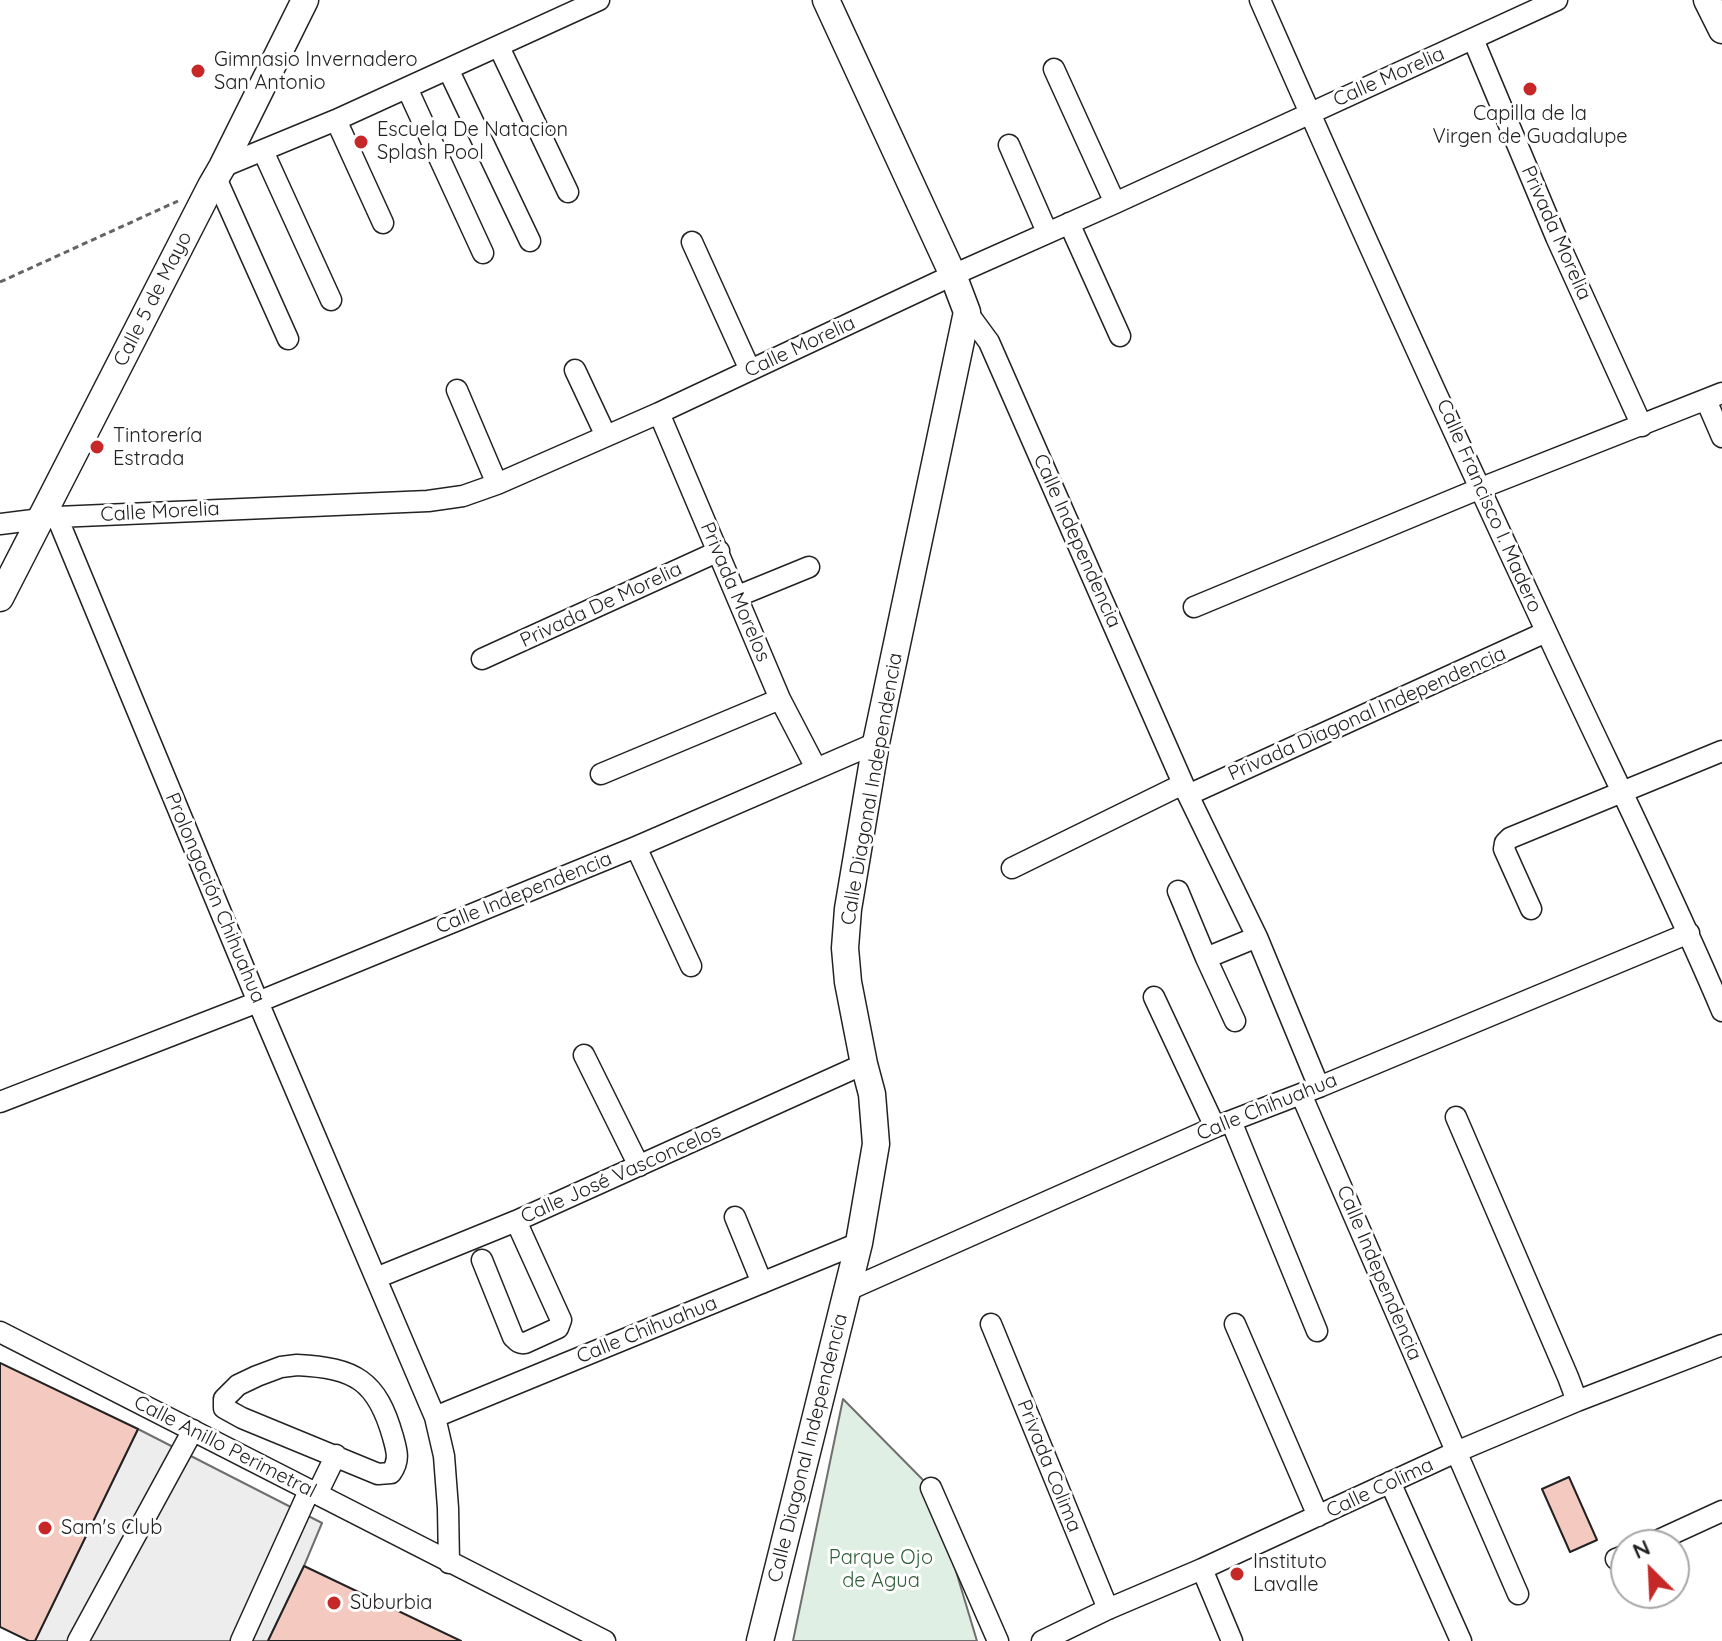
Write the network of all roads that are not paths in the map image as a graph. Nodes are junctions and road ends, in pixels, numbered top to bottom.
1 (305, 0) edge
2 (599, 0) edge
3 (826, 0) edge
4 (1260, 0) edge
5 (1557, 0) edge
6 (1707, 0) edge
7 (1722, 30) edge
8 (1473, 39) junction
9 (499, 47) junction
10 (448, 69) junction
11 (1054, 69) dead end
12 (407, 88) junction
13 (1310, 113) junction
14 (336, 120) junction
15 (1009, 145) dead end
16 (263, 151) junction
17 (216, 177) junction
18 (568, 192) dead end
19 (1115, 203) junction
20 (383, 223) dead end
21 (1069, 223) junction
22 (1047, 232) junction
23 (530, 241) dead end
24 (692, 242) dead end
25 (483, 253) dead end
26 (953, 275) junction
27 (331, 300) dead end
28 (967, 312) junction
29 (1120, 336) dead end
30 (288, 339) dead end
31 (575, 370) dead end
32 (750, 370) junction
33 (457, 390) dead end
34 (1714, 396) edge
35 (659, 413) junction
36 (1642, 426) junction
37 (606, 436) junction
38 (1722, 437) edge
39 (497, 484) junction
40 (1481, 488) junction
41 (49, 517) junction
42 (0, 524) edge
43 (719, 551) junction
44 (809, 567) dead end
45 (738, 596) junction
46 (0, 598) edge
47 (1194, 607) dead end
48 (1546, 632) junction
49 (482, 659) dead end
50 (780, 699) junction
51 (876, 743) junction
52 (1722, 751) edge
53 (816, 768) junction
54 (601, 774) dead end
55 (1186, 789) junction
56 (1622, 792) junction
57 (636, 847) junction
58 (1012, 868) dead end
59 (1178, 891) dead end
60 (1531, 909) dead end
61 (1689, 933) junction
62 (1257, 937) junction
63 (1206, 958) junction
64 (691, 966) dead end
65 (1154, 997) dead end
66 (258, 1002) junction
67 (1722, 1011) edge
68 (1235, 1021) dead end
69 (584, 1055) dead end
70 (864, 1064) junction
71 (1310, 1090) junction
72 (0, 1102) edge
73 (1456, 1117) dead end
74 (1223, 1124) junction
75 (639, 1166) junction
76 (735, 1217) dead end
77 (516, 1221) junction
78 (859, 1243) junction
79 (482, 1260) dead end
80 (376, 1278) junction
81 (762, 1283) junction
82 (848, 1290) junction
83 (991, 1324) dead end
84 (1235, 1324) dead end
85 (1317, 1331) dead end
86 (0, 1332) edge
87 (1722, 1345) edge
88 (1577, 1401) junction
89 (435, 1417) junction
90 (193, 1430) junction
91 (1456, 1452) junction
92 (336, 1455) junction
93 (1390, 1482) junction
94 (931, 1488) dead end
95 (313, 1492) junction
96 (1722, 1511) edge
97 (1318, 1516) junction
98 (1683, 1529) edge
99 (449, 1563) junction
100 (1202, 1569) junction
101 (1518, 1594) dead end
102 (1108, 1609) junction
103 (78, 1641) edge
104 (241, 1641) edge
105 (605, 1641) edge
106 (760, 1641) edge
107 (998, 1641) edge
108 (1042, 1641) edge
109 (1232, 1641) edge
110 (1461, 1641) edge

1 - 17 main road, Calle 5 de Mayo
2 - 9 street
3 - 26 main road, Calle Independencia
4 - 13 street, Calle Francisco I. Madero
5 - 8 street, Calle Morelia
6 - 7 main road
8 - 13 street, Calle Morelia
8 - 36 street, Privada Morelia
9 - 10 street
9 - 18 street
10 - 12 street
10 - 23 street
11 - 19 street
12 - 14 street
12 - 25 street
13 - 19 street, Calle Morelia
13 - 40 street, Calle Francisco I. Madero
14 - 16 street
14 - 20 street
15 - 22 street
16 - 17 street
16 - 27 street
17 - 30 street
17 - 41 main road, Calle 5 de Mayo
19 - 21 street, Calle Morelia
21 - 22 street, Calle Morelia
21 - 29 street
22 - 26 street, Calle Morelia
24 - 32 street
26 - 28 main road, Calle Independencia
26 - 32 street, Calle Morelia
28 - 51 main road, Calle Diagonal Independencia
28 - 55 street, Calle Independencia
31 - 37 street
32 - 35 street, Calle Morelia
33 - 39 street
34 - 36 street
34 - 38 street
35 - 37 street, Calle Morelia
35 - 43 street, Privada Morelos
36 - 40 street
37 - 39 street, Calle Morelia
39 - 41 street, Calle Morelia
40 - 47 street
40 - 48 street, Calle Francisco I. Madero
41 - 42 street, Calle Morelia
41 - 46 main road, Calle 5 de Mayo
41 - 66 street, Prolongación Chihuahua
43 - 45 street, Privada Morelos
43 - 49 street, Privada De Morelia
44 - 45 street
45 - 50 street, Privada Morelos
48 - 55 street, Privada Diagonal Independencia
48 - 56 street, Calle Francisco I. Madero
50 - 53 street, Privada Morelos
50 - 54 street
51 - 53 street, Calle Independencia
51 - 70 main road, Calle Diagonal Independencia
52 - 56 street
53 - 57 street, Calle Independencia
55 - 58 street, Privada Diagonal Independencia
55 - 62 street, Calle Independencia
56 - 60 street
56 - 61 street, Calle Francisco I. Madero
57 - 64 street
57 - 66 street, Calle Independencia
59 - 63 street
61 - 67 street, Calle Francisco I. Madero
61 - 71 street, Calle Chihuahua
62 - 63 street
62 - 71 street, Calle Independencia
63 - 68 street
65 - 74 street
66 - 72 street, Calle Independencia
66 - 80 street, Prolongación Chihuahua
69 - 75 street
70 - 75 street, Calle José Vasconcelos
70 - 78 main road, Calle Diagonal Independencia
71 - 74 street, Calle Chihuahua
71 - 91 street, Calle Independencia
73 - 88 street
74 - 82 street, Calle Chihuahua
74 - 85 street
75 - 77 street, Calle José Vasconcelos
76 - 81 street
77 - 79 street
77 - 80 street, Calle José Vasconcelos
78 - 81 street, Calle Chihuahua
78 - 82 main road, Calle Diagonal Independencia
80 - 89 street
81 - 89 street, Calle Chihuahua
82 - 106 main road, Calle Diagonal Independencia
83 - 102 street, Privada Colima
84 - 97 street
86 - 90 street, Calle Anillo Perimetral
87 - 88 street, Calle Colima
88 - 91 street, Calle Colima
89 - 99 street
90 - 95 street, Calle Anillo Perimetral
90 - 103 street
91 - 93 street, Calle Colima
91 - 101 street, Calle Independencia
92 - 92 street
92 - 95 street
93 - 97 street, Calle Colima
93 - 110 street
94 - 107 street
95 - 99 street, Calle Anillo Perimetral
95 - 104 street
96 - 98 street
97 - 100 street, Calle Colima
99 - 105 street, Calle Anillo Perimetral
100 - 102 street, Calle Colima
100 - 109 street
102 - 108 street, Calle Colima

